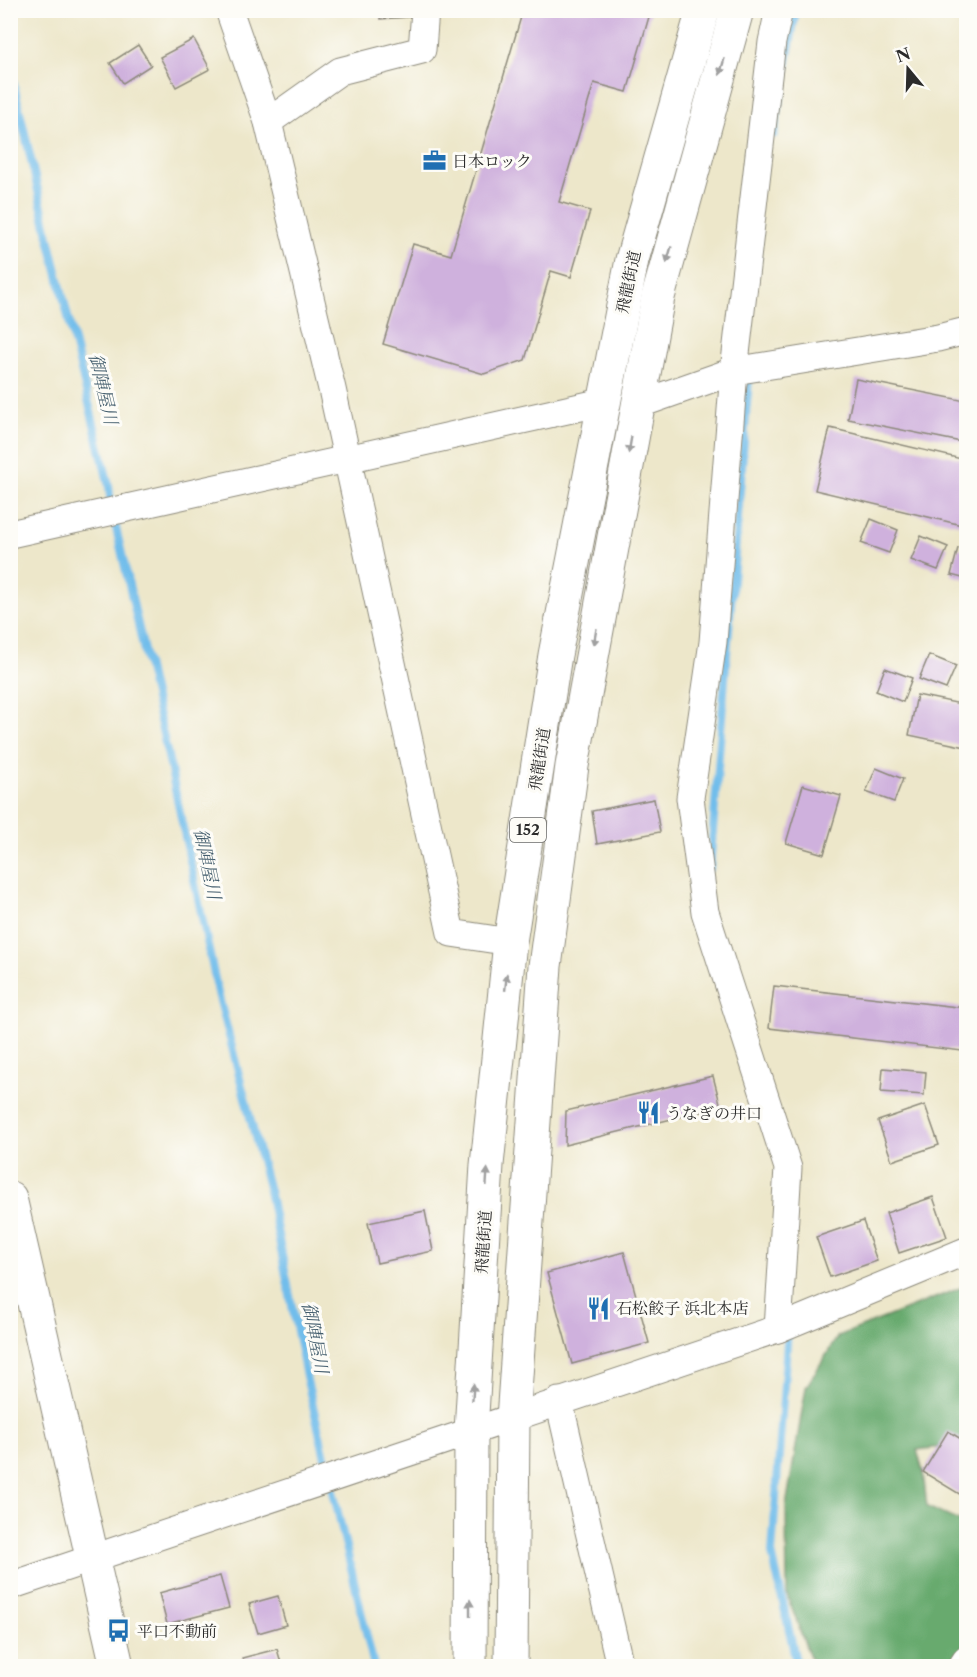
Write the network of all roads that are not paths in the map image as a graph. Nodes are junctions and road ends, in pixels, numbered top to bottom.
1 (229, 10) edge
2 (425, 10) edge
3 (703, 10) edge
4 (737, 10) edge
5 (779, 10) edge
6 (268, 122) junction
7 (966, 331) edge
8 (734, 370) junction
9 (603, 402) junction
10 (637, 405) junction
11 (346, 459) junction
12 (10, 534) edge
13 (510, 942) junction
14 (10, 1198) edge
15 (966, 1251) edge
16 (785, 1326) junction
17 (559, 1401) junction
18 (513, 1419) junction
19 (471, 1431) junction
20 (93, 1559) junction
21 (10, 1586) edge
22 (966, 1660) edge
23 (117, 1666) edge
24 (470, 1666) edge
25 (511, 1666) edge
26 (620, 1666) edge
27 (962, 1666) edge

1 - 6 street
2 - 6 street
3 - 9 main road, 飛龍街道 / 152
4 -> 10 main road, 飛龍街道 / 152
5 - 8 street
6 - 11 street
7 - 8 street
8 - 10 street
8 - 16 street
9 - 11 street
9 - 13 main road, 飛龍街道 / 152
10 -> 18 main road, 飛龍街道 / 152
11 - 12 street
11 - 13 street
19 -> 13 main road, 飛龍街道 / 152
14 - 20 main road
15 - 16 street
16 - 17 street
17 - 18 street
17 - 26 street
18 - 19 street
18 - 25 main road, 飛龍街道 / 152
19 - 20 street
24 -> 19 main road, 飛龍街道 / 152
20 - 21 street
20 - 23 main road
22 - 27 street

